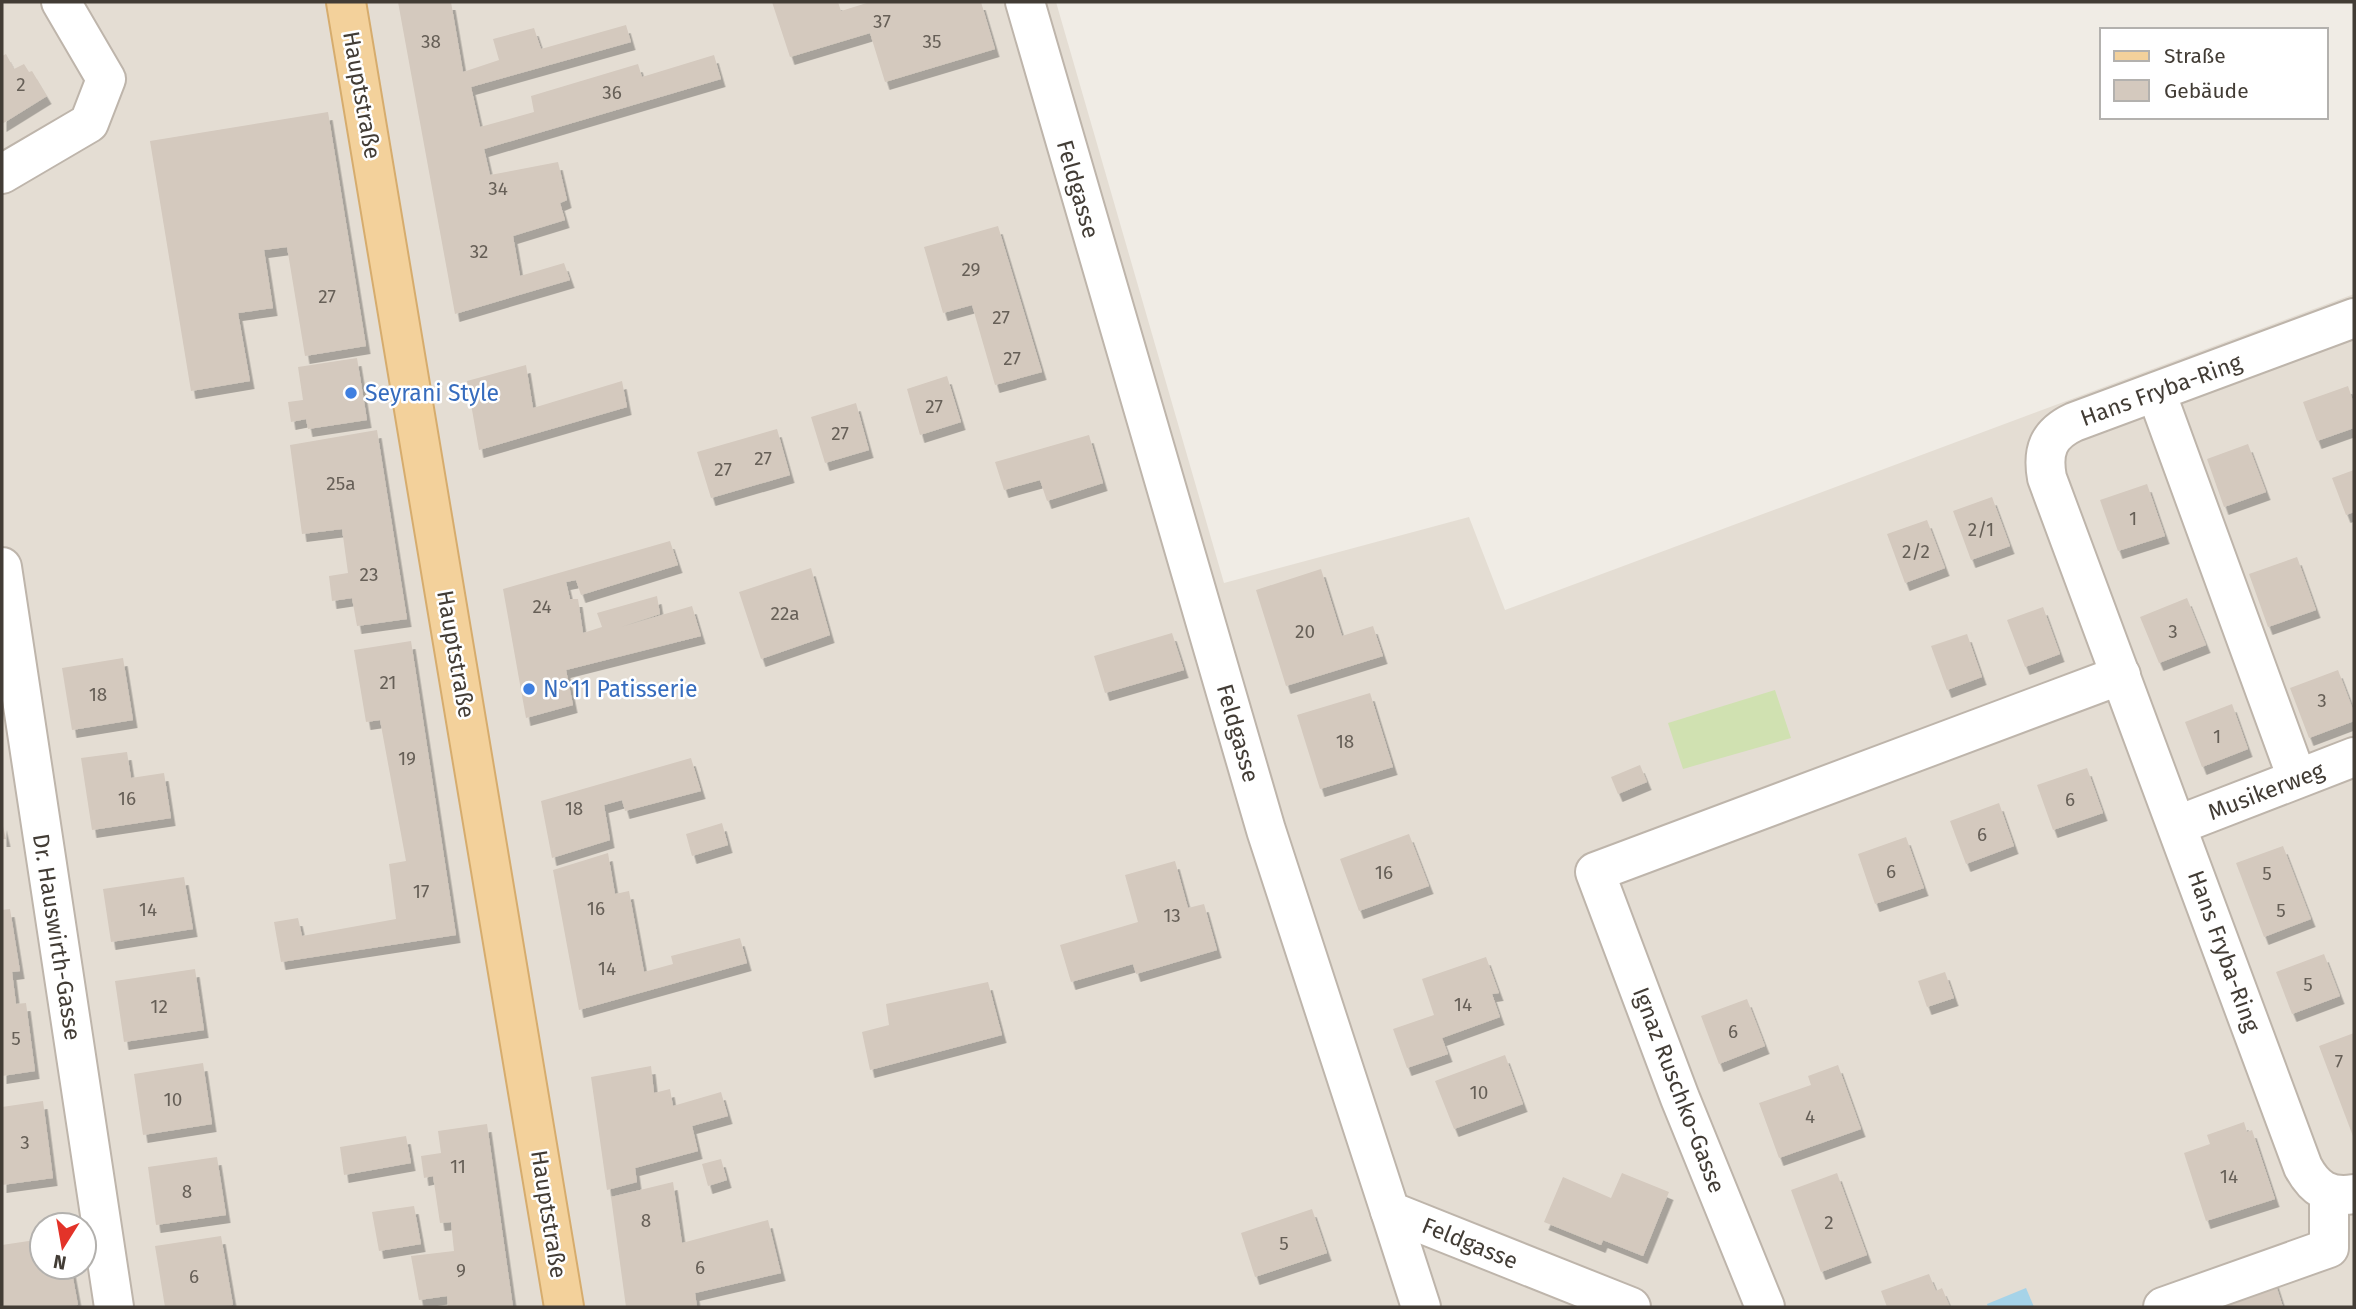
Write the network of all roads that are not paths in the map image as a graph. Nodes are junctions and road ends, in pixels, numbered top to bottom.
1 (61, 2) edge
2 (346, 2) edge
3 (1025, 2) edge
4 (2, 174) edge
5 (2354, 318) edge
6 (2156, 392) junction
7 (2, 567) edge
8 (2121, 676) junction
9 (2354, 758) edge
10 (2297, 778) junction
11 (2178, 825) junction
12 (2342, 1194) edge
13 (1391, 1211) junction
14 (114, 1307) edge
15 (564, 1307) edge
16 (1421, 1307) edge
17 (1630, 1307) edge
18 (1765, 1307) edge
19 (2163, 1307) edge

1 - 4 street
2 - 15 main road, Hauptstraße
3 - 13 street, Feldgasse
5 - 6 street, Hans Fryba-Ring
6 - 8 street, Hans Fryba-Ring
6 - 10 street
7 - 14 street, Dr. Hauswirth-Gasse
8 - 11 street, Hans Fryba-Ring
8 - 18 street, Ignaz Ruschko-Gasse
9 - 10 street, Musikerweg
10 - 11 street, Musikerweg
11 - 12 street, Hans Fryba-Ring
12 - 19 street
13 - 16 street
13 - 17 street, Feldgasse

